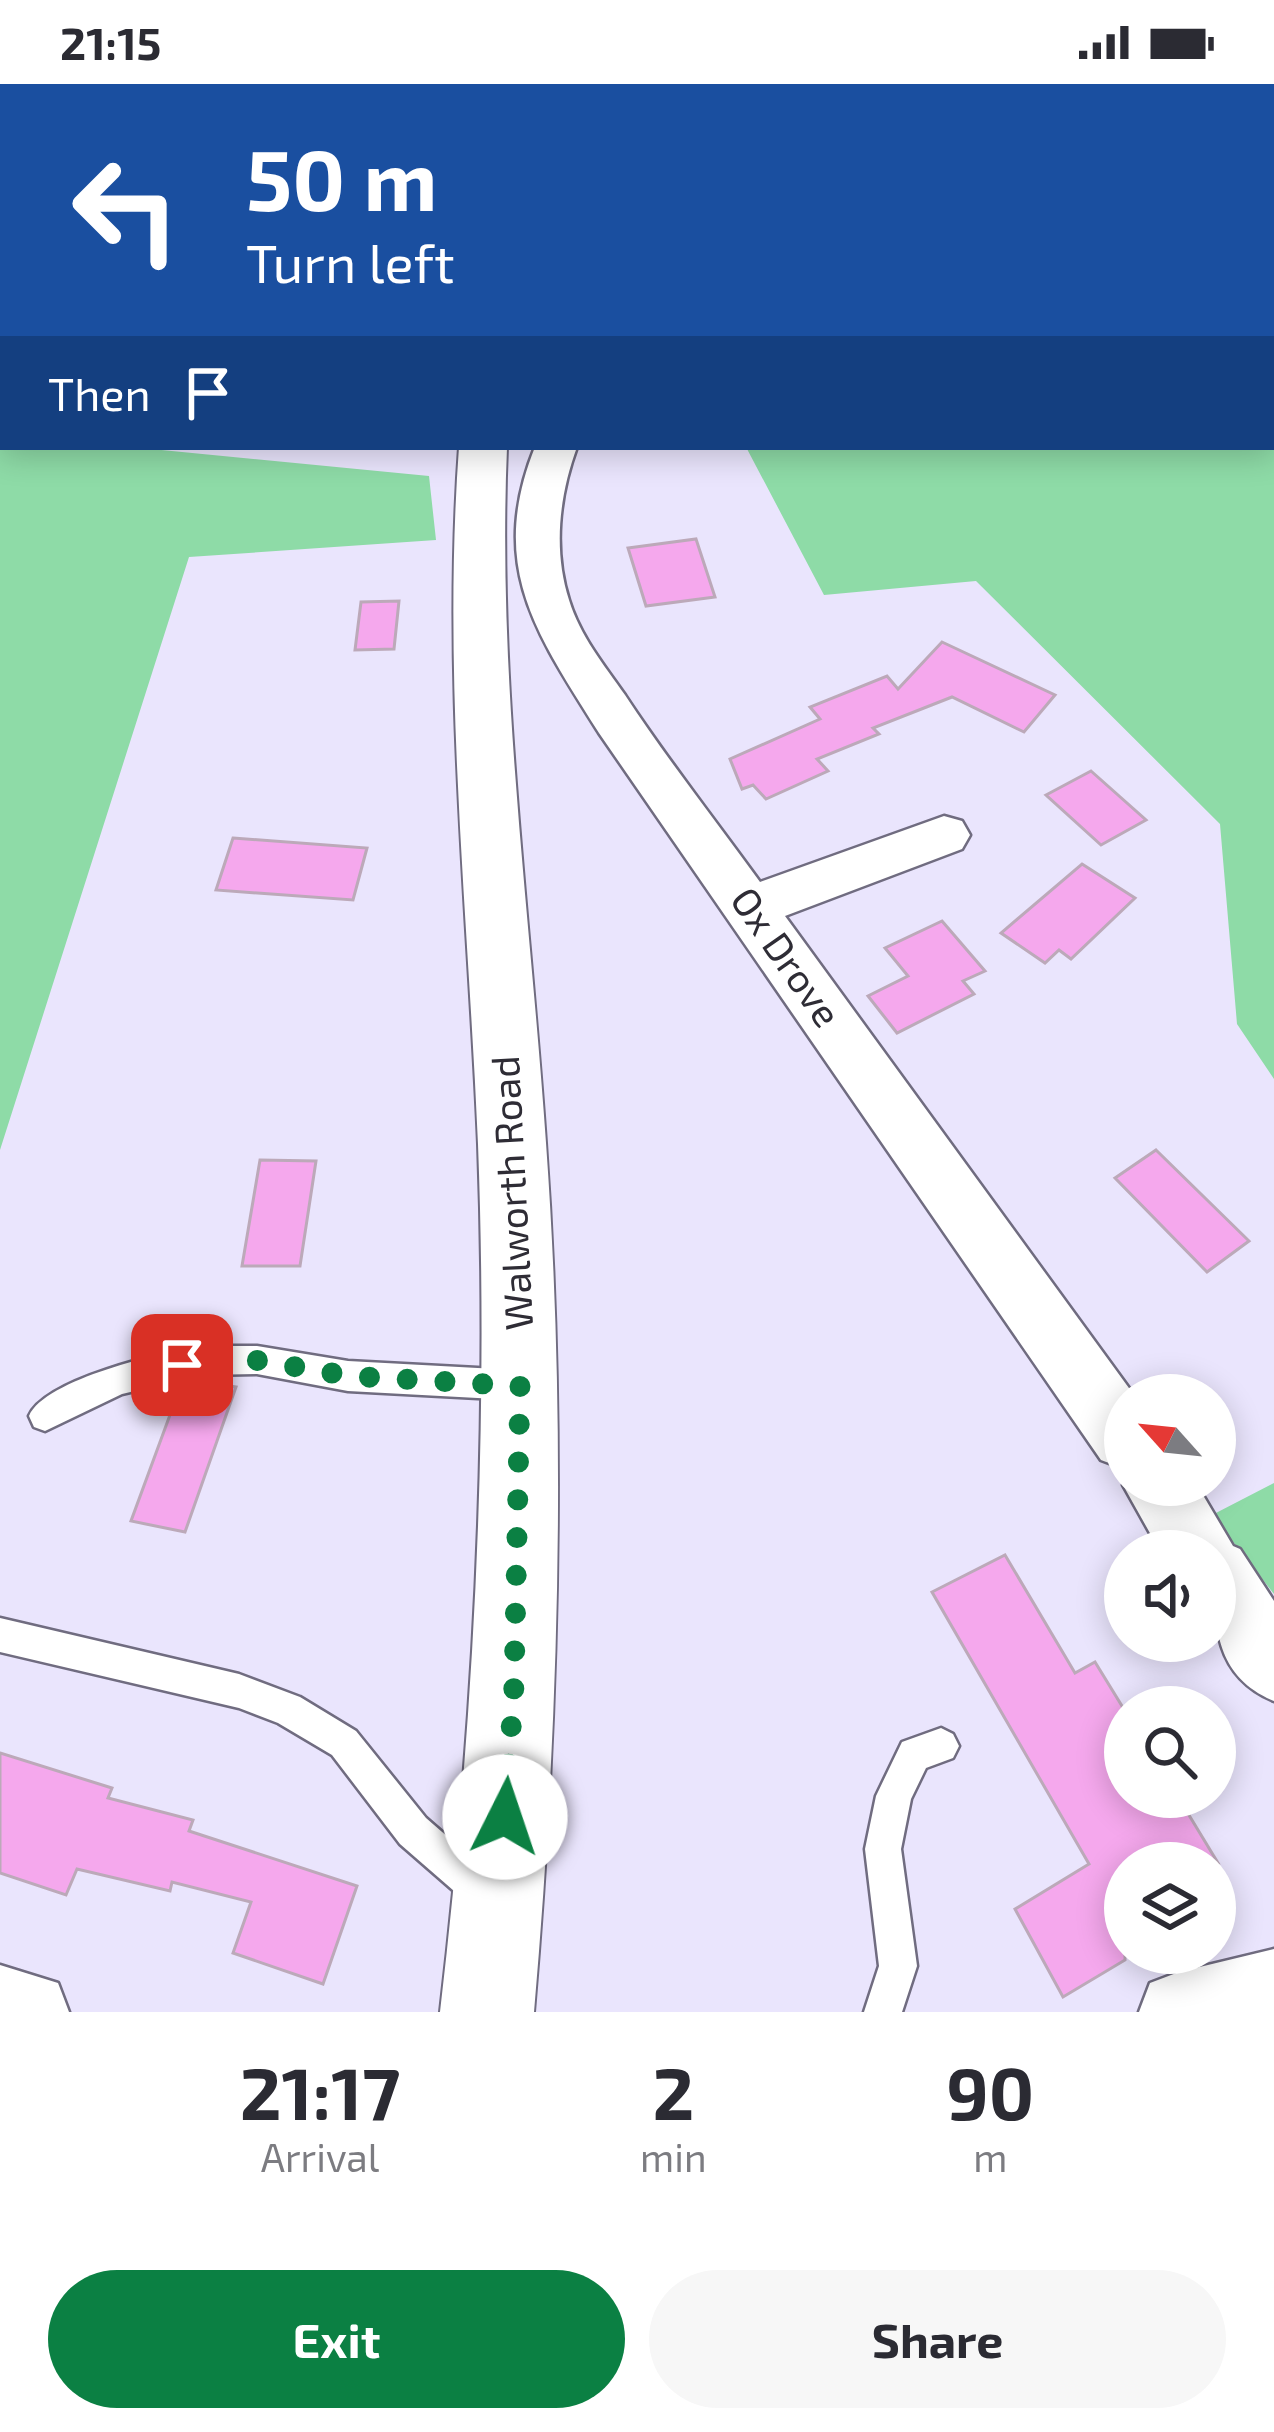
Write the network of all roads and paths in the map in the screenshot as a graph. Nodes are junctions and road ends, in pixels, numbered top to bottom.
1 (483, 450) edge
2 (555, 450) edge
3 (944, 836) dead end
4 (750, 907) junction
5 (520, 1386) junction
6 (1104, 1407) edge
7 (45, 1416) dead end
8 (1236, 1606) edge
9 (0, 1635) edge
10 (1274, 1665) edge
11 (941, 1746) dead end
12 (499, 1905) junction
13 (1274, 1989) edge
14 (0, 2006) edge
15 (29, 2012) edge
16 (487, 2012) edge
17 (883, 2012) edge
18 (1179, 2012) edge

1 - 5 street, Walworth Road
2 - 4 street, Ox Drove
3 - 4 street
4 - 6 street, Ox Drove
5 - 7 lane
5 - 12 street, Walworth Road
8 - 10 street
9 - 12 lane
11 - 17 lane
12 - 16 street, Walworth Road
13 - 18 street
14 - 15 street

